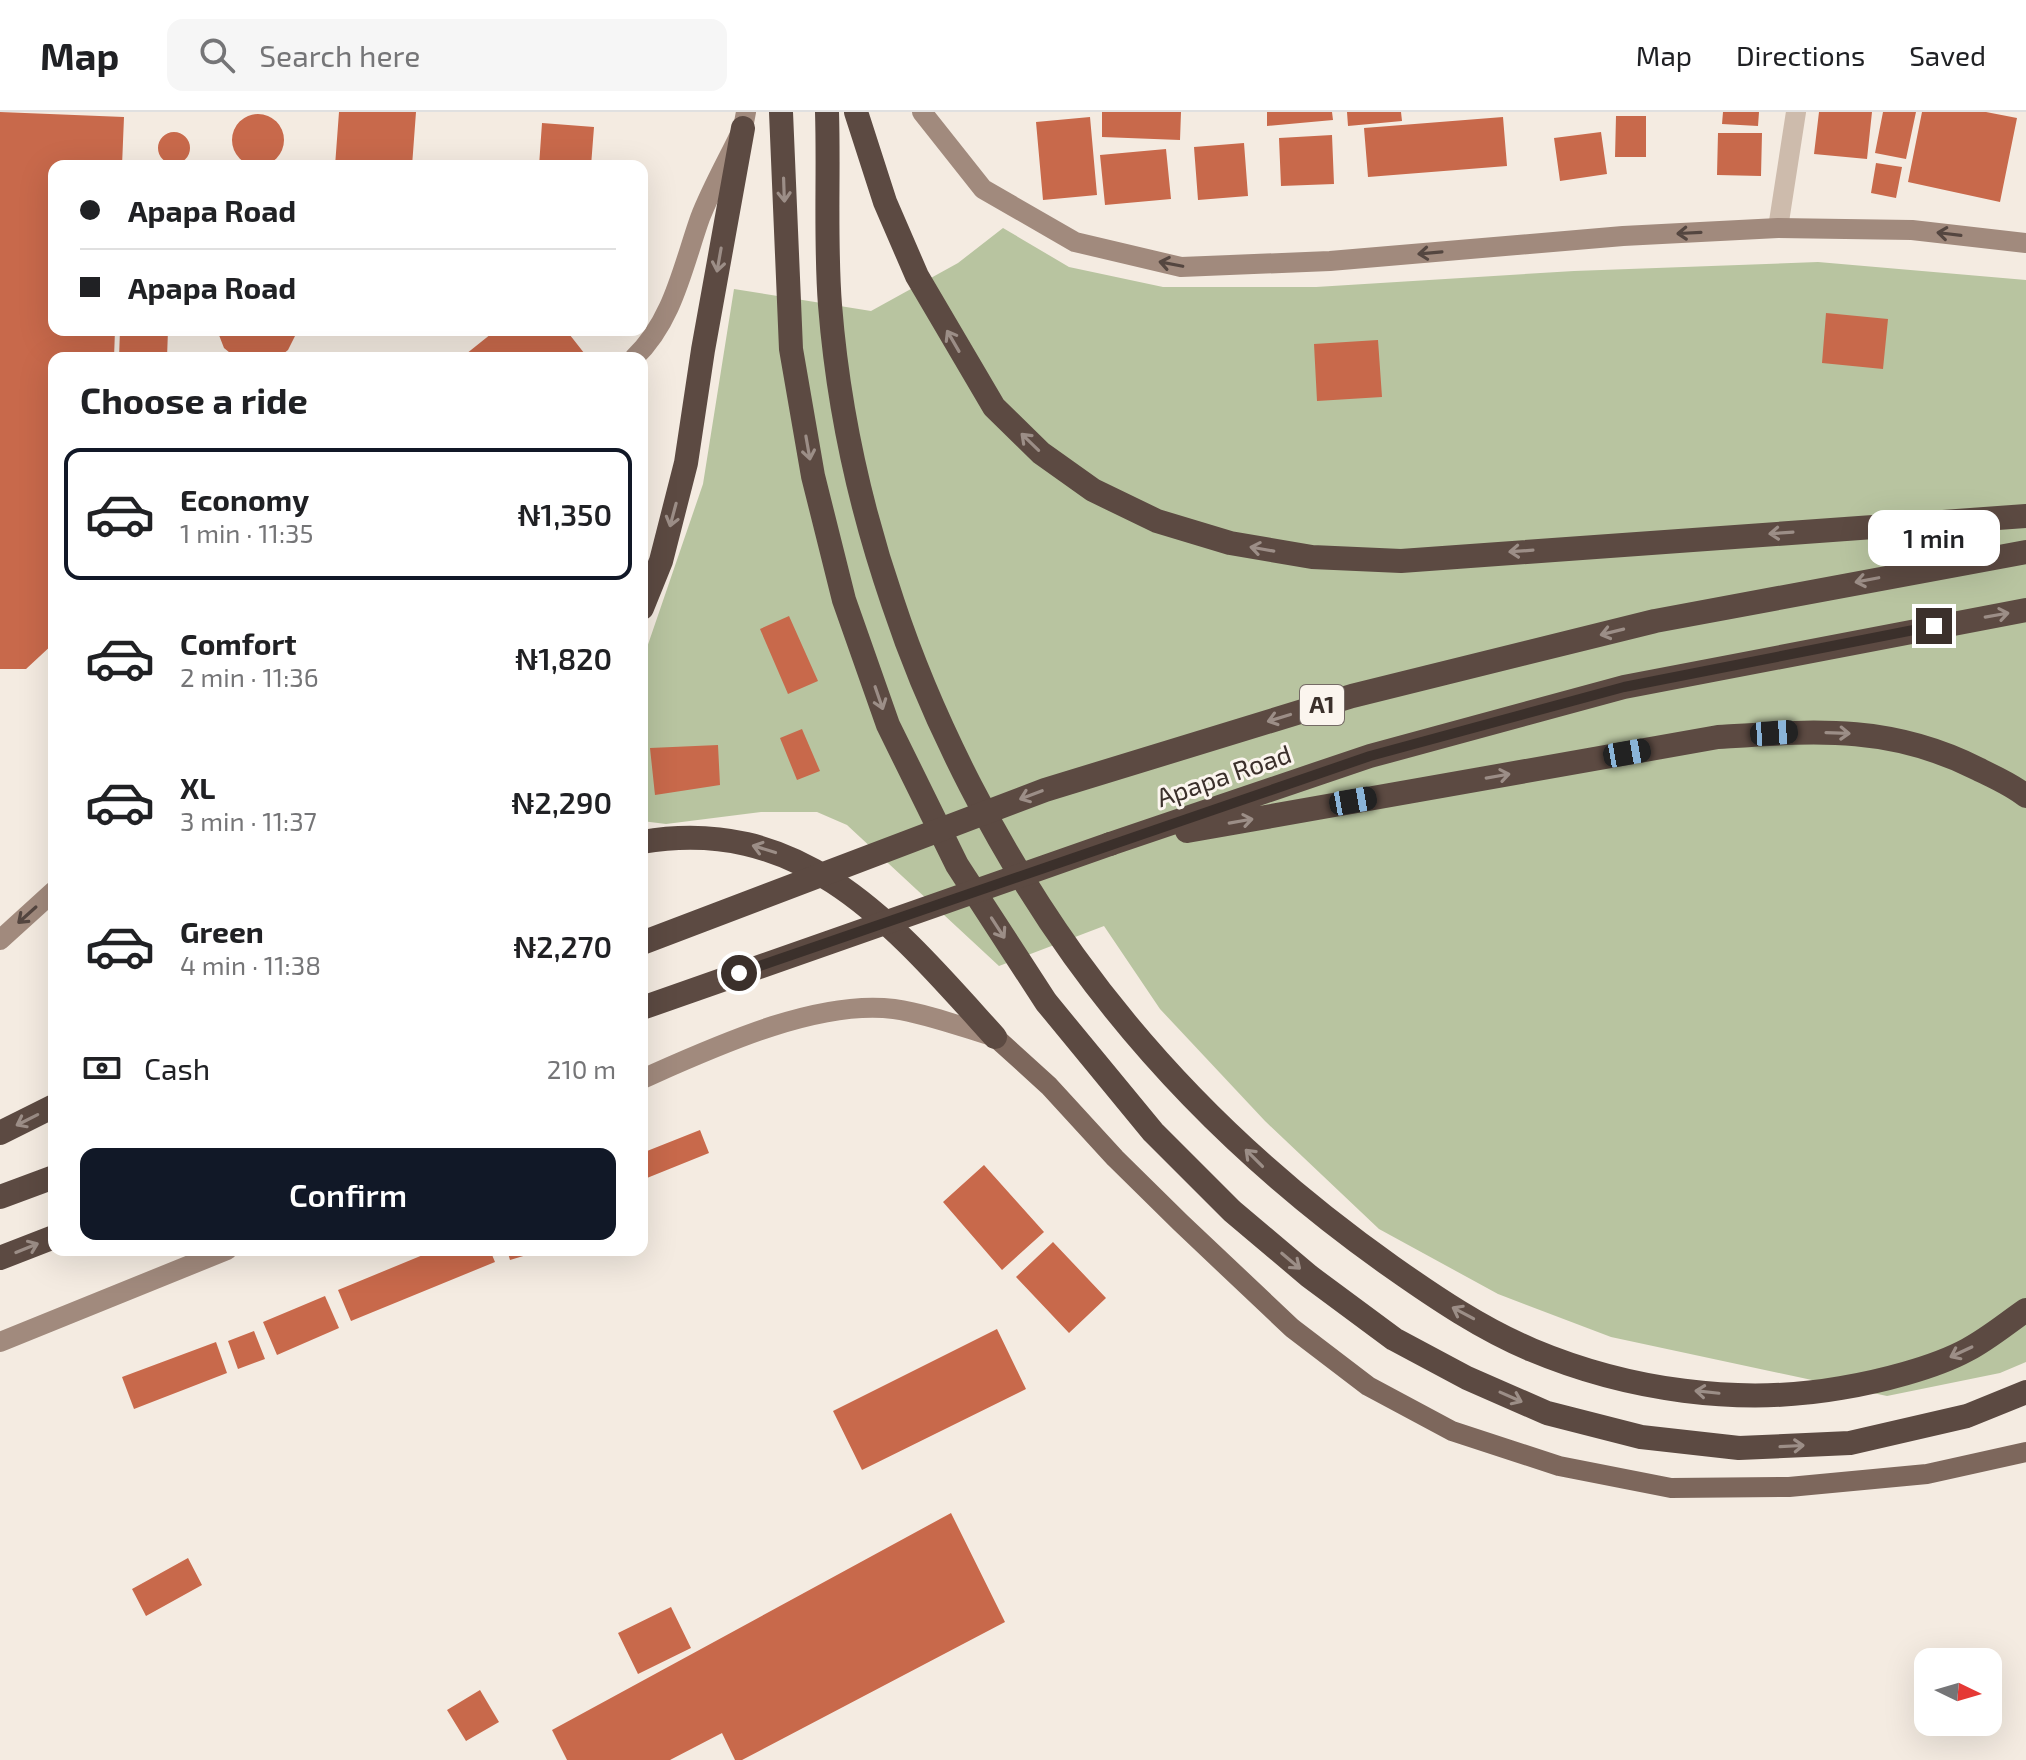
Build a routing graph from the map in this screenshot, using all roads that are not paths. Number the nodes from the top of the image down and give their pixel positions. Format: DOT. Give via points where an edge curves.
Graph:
graph roads {
  1 [pos="781,112"];
  2 [pos="827,112"];
  3 [pos="856,112"];
  4 [pos="922,112"];
  5 [pos="1796,112"];
  6 [pos="744,120"];
  7 [pos="1778,228"];
  8 [pos="2026,243"];
  9 [pos="638,352"];
  10 [pos="2026,516"];
  11 [pos="2026,552"];
  12 [pos="648,593"];
  13 [pos="2026,610"];
  14 [pos="2026,796"];
  15 [pos="648,841"];
  16 [pos="1110,844"];
  17 [pos="48,896"];
  18 [pos="0,940"];
  19 [pos="648,941"];
  20 [pos="648,1006"];
  21 [pos="995,1037"];
  22 [pos="648,1076"];
  23 [pos="48,1109"];
  24 [pos="0,1133"];
  25 [pos="48,1179"];
  26 [pos="0,1197"];
  27 [pos="48,1239"];
  28 [pos="212,1256"];
  29 [pos="0,1258"];
  30 [pos="2026,1310"];
  31 [pos="0,1342"];
  32 [pos="2026,1392"];
  33 [pos="2026,1452"];
  1 -- 32 [label="highway, one-way" via="791,349 813,476 844,600 888,725 957,865 1046,1002 1153,1132 1232,1211 1394,1339 1547,1413 1641,1437 1739,1448 1850,1443 1967,1416"];
  30 -- 2 [label="highway, one-way" via="1965,1352 1881,1382 1797,1396 1712,1394 1620,1380 1531,1350 1445,1304 1265,1169 1202,1107 1074,957 1006,852 939,719 893,605 840,397 829,301"];
  10 -- 3 [label="highway, one-way" via="1401,561 1312,557 1230,543 1157,521 1093,490 1041,453 994,407 917,276 885,202"];
  7 -- 4 [label="street, one-way" via="1181,267 1075,242 983,189"];
  5 -- 7 [label="street"];
  6 -- 9 [label="street" via="664,317"];
  6 -- 12 [label="highway, one-way" via="686,463"];
  8 -- 7 [label="street, one-way" via="1912,230"];
  11 -- 19 [label="highway, Apapa Road / A1, one-way, bridge" via="1655,621 1352,696 1045,790"];
  16 -- 13 [label="highway, Apapa Road / A1, one-way" via="1370,756 1624,687"];
  16 -- 14 [label="highway, one-way" via="1718,737 1802,732 1870,734 1944,752"];
  21 -- 15 [label="highway, one-way" via="909,942 845,888 787,857 730,839 674,836"];
  16 -- 20 [label="highway, Apapa Road / A1, bridge"];
  17 -- 18 [label="street, one-way"];
  21 -- 22 [label="street" via="892,1009 841,1010 786,1023"];
  21 -- 33 [label="main road" via="1292,1328 1368,1386 1452,1431 1559,1466 1671,1488 1789,1487 1927,1474"];
  23 -- 24 [label="highway, one-way"];
  25 -- 26 [label="highway"];
  29 -- 27 [label="highway, one-way"];
  28 -- 31 [label="street"];
}
